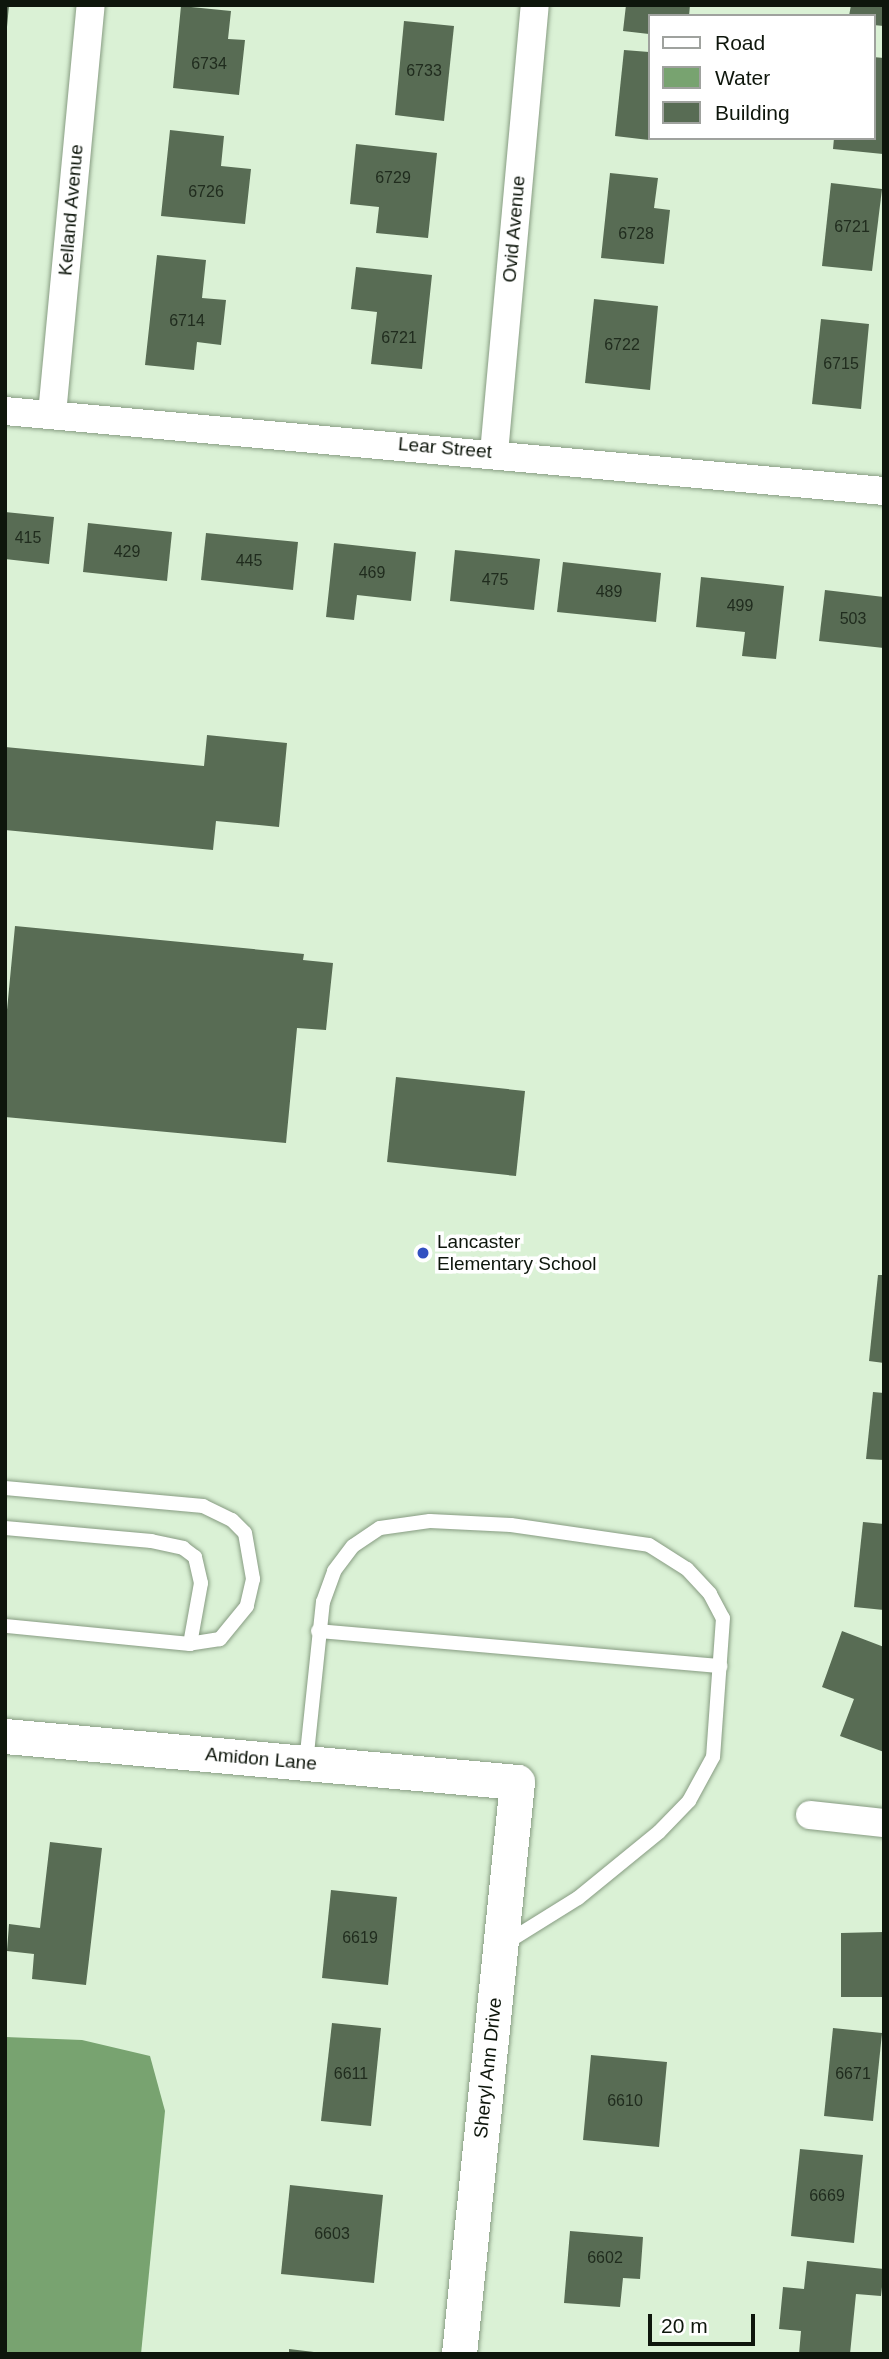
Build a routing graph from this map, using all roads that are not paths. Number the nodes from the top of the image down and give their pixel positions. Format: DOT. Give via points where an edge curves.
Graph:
graph roads {
  1 [pos="91,5"];
  2 [pos="535,5"];
  3 [pos="5,411"];
  4 [pos="52,415"];
  5 [pos="494,453"];
  6 [pos="884,491"];
  7 [pos="5,1488"];
  8 [pos="5,1528"];
  9 [pos="5,1626"];
  10 [pos="318,1631"];
  11 [pos="190,1644"];
  12 [pos="720,1666"];
  13 [pos="5,1736"];
  14 [pos="306,1763"];
  15 [pos="517,1782"];
  16 [pos="810,1815"];
  17 [pos="884,1823"];
  18 [pos="500,1947"];
  19 [pos="459,2354"];
  1 -- 4 [label="street, Kelland Avenue"];
  2 -- 5 [label="street, Ovid Avenue"];
  3 -- 4 [label="street, Lear Street"];
  4 -- 5 [label="street, Lear Street"];
  5 -- 6 [label="street, Lear Street"];
  7 -- 11 [label="lane" via="203,1506 232,1520 245,1533 252,1556 247,1606 220,1639"];
  8 -- 11 [label="lane" via="183,1548 195,1556 201,1583"];
  9 -- 11 [label="lane"];
  10 -- 12 [label="lane"];
  10 -- 12 [label="lane" via="334,1571 353,1546 380,1528 430,1521 511,1525 649,1545 687,1569 710,1594 723,1618"];
  10 -- 14 [label="lane"];
  12 -- 18 [label="lane" via="712,1757 689,1801 659,1832 578,1898"];
  13 -- 14 [label="street, Amidon Lane"];
  14 -- 15 [label="street, Amidon Lane"];
  15 -- 18 [label="street, Sheryl Ann Drive"];
  16 -- 17 [label="street"];
  18 -- 19 [label="street, Sheryl Ann Drive"];
}
